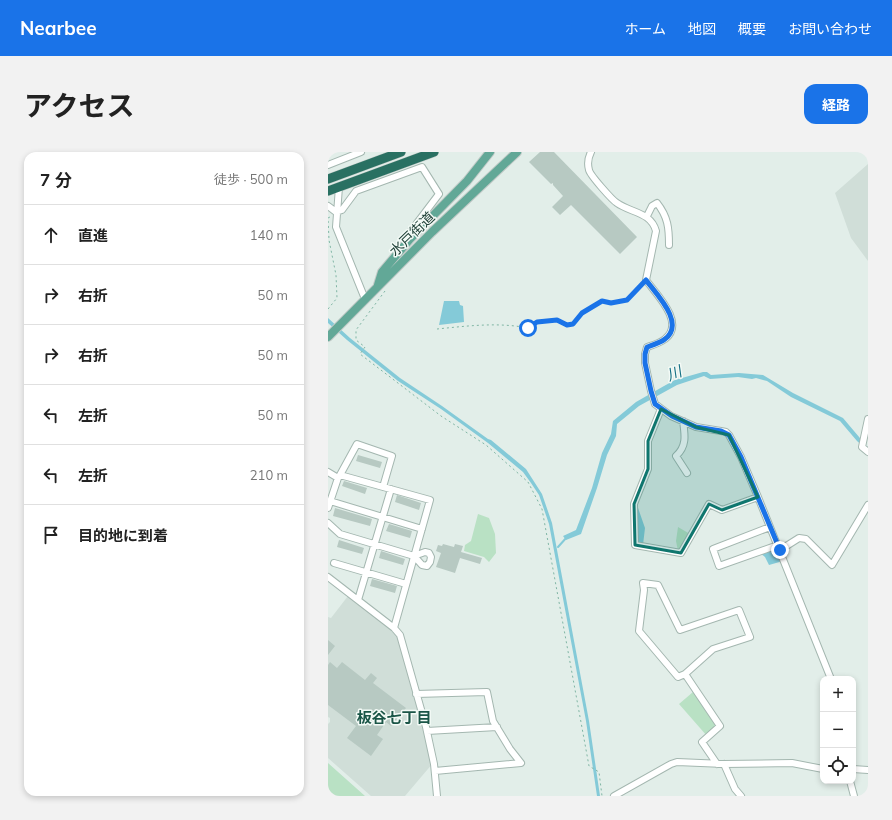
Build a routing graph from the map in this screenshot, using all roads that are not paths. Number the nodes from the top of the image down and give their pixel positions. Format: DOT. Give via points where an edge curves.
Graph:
graph roads {
  1 [pos="361,152"];
  2 [pos="401,152"];
  3 [pos="434,152"];
  4 [pos="490,152"];
  5 [pos="591,152"];
  6 [pos="517,153"];
  7 [pos="328,165"];
  8 [pos="328,179"];
  9 [pos="339,187"];
  10 [pos="328,191"];
  11 [pos="328,206"];
  12 [pos="336,212"];
  13 [pos="647,216"];
  14 [pos="410,239"];
  15 [pos="669,245"];
  16 [pos="382,288"];
  17 [pos="364,299"];
  18 [pos="328,337"];
  19 [pos="661,409"];
  20 [pos="868,418"];
  21 [pos="683,421"];
  22 [pos="868,452"];
  23 [pos="328,472"];
  24 [pos="687,473"];
  25 [pos="339,477"];
  26 [pos="383,487"];
  27 [pos="391,489"];
  28 [pos="758,498"];
  29 [pos="330,501"];
  30 [pos="868,505"];
  31 [pos="328,508"];
  32 [pos="383,517"];
  33 [pos="328,523"];
  34 [pos="770,527"];
  35 [pos="422,529"];
  36 [pos="375,544"];
  37 [pos="778,547"];
  38 [pos="414,556"];
  39 [pos="334,563"];
  40 [pos="366,572"];
  41 [pos="328,577"];
  42 [pos="406,584"];
  43 [pos="358,600"];
  44 [pos="394,628"];
  45 [pos="685,674"];
  46 [pos="830,676"];
  47 [pos="416,694"];
  48 [pos="497,727"];
  49 [pos="427,732"];
  50 [pos="720,764"];
  51 [pos="820,768"];
  52 [pos="856,769"];
  53 [pos="868,770"];
  54 [pos="435,771"];
  55 [pos="851,784"];
  56 [pos="437,796"];
  57 [pos="614,796"];
  58 [pos="741,796"];
  59 [pos="854,796"];
  1 -- 7 [label="street"];
  2 -- 8 [label="highway"];
  3 -- 9 [label="highway"];
  4 -- 14 [label="main road" via="467,181"];
  5 -- 13 [label="street" via="588,159 589,172 608,195 617,203"];
  6 -- 16 [label="main road, 水戸街道" via="432,232"];
  9 -- 10 [label="highway"];
  9 -- 12 [label="street"];
  11 -- 12 [label="street"];
  12 -- 14 [label="street" via="342,210 356,191 422,167 439,194 411,231"];
  12 -- 17 [label="street" via="336,227"];
  13 -- 15 [label="street" via="652,206 657,203 669,228"];
  13 -- 19 [label="street" via="656,231 646,280 666,305 672,323 668,336 647,347 645,354 651,391 655,404"];
  14 -- 16 [label="main road" via="382,272"];
  16 -- 17 [label="main road, 水戸街道"];
  17 -- 18 [label="main road, 水戸街道"];
  19 -- 21 [label="street"];
  19 -- 28 [label="street" via="648,441 648,469 634,504 635,545 681,553 709,504 722,510"];
  20 -- 22 [label="street" via="862,447"];
  21 -- 24 [label="street" via="685,438 682,450 676,456"];
  21 -- 28 [label="street" via="729,435"];
  23 -- 25 [label="street"];
  25 -- 26 [label="street"];
  25 -- 26 [label="street" via="357,444 392,456"];
  25 -- 29 [label="street"];
  26 -- 27 [label="street"];
  27 -- 32 [label="street"];
  27 -- 35 [label="street" via="430,500"];
  28 -- 34 [label="street"];
  29 -- 31 [label="street"];
  29 -- 32 [label="street"];
  30 -- 37 [label="street" via="832,565 806,539 799,538"];
  32 -- 35 [label="street"];
  32 -- 36 [label="street"];
  33 -- 36 [label="street" via="340,534"];
  34 -- 37 [label="street"];
  34 -- 37 [label="street" via="712,549 720,566"];
  35 -- 38 [label="street"];
  36 -- 38 [label="street"];
  36 -- 40 [label="street"];
  37 -- 46 [label="street"];
  38 -- 42 [label="street"];
  39 -- 40 [label="street"];
  40 -- 42 [label="street"];
  40 -- 43 [label="street"];
  41 -- 43 [label="street"];
  42 -- 44 [label="street"];
  43 -- 44 [label="street"];
  44 -- 47 [label="street" via="400,634"];
  45 -- 45 [label="street" via="678,677 639,631 643,583 658,586 680,630 740,610 750,637 713,649"];
  45 -- 50 [label="street" via="720,726 702,742"];
  47 -- 48 [label="street" via="487,692 493,721"];
  47 -- 49 [label="street"];
  48 -- 49 [label="street"];
  48 -- 54 [label="street" via="521,763"];
  49 -- 54 [label="street"];
  50 -- 51 [label="street" via="792,763"];
  50 -- 57 [label="street" via="677,762"];
  50 -- 58 [label="street"];
  52 -- 53 [label="street"];
  54 -- 56 [label="street"];
  55 -- 59 [label="street"];
}
